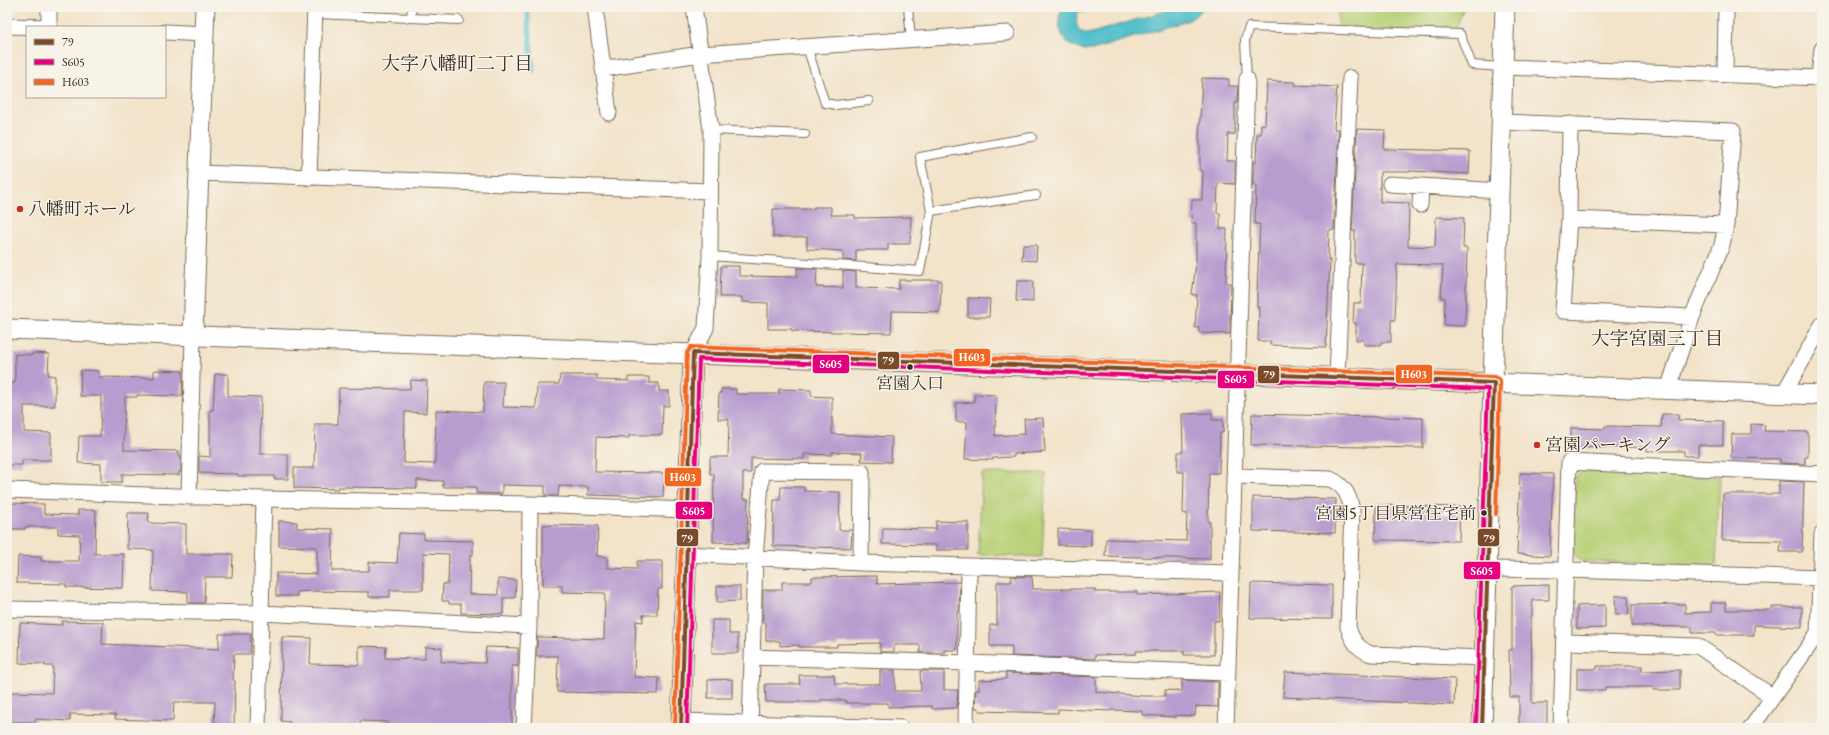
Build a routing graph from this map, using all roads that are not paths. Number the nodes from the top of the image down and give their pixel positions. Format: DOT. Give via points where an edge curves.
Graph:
graph roads {
  1 [pos="49,7"];
  2 [pos="205,7"];
  3 [pos="412,7"];
  4 [pos="595,7"];
  5 [pos="694,7"];
  6 [pos="908,7"];
  7 [pos="1505,7"];
  8 [pos="1726,7"];
  9 [pos="315,10"];
  10 [pos="411,18"];
  11 [pos="459,20"];
  12 [pos="7,26"];
  13 [pos="26,26"];
  14 [pos="49,26"];
  15 [pos="166,32"];
  16 [pos="1007,33"];
  17 [pos="204,34"];
  18 [pos="911,39"];
  19 [pos="808,47"];
  20 [pos="1822,49"];
  21 [pos="700,54"];
  22 [pos="1504,67"];
  23 [pos="603,69"];
  24 [pos="1725,74"];
  25 [pos="1350,78"];
  26 [pos="1820,78"];
  27 [pos="1247,79"];
  28 [pos="869,101"];
  29 [pos="609,113"];
  30 [pos="1502,122"];
  31 [pos="1570,124"];
  32 [pos="711,130"];
  33 [pos="805,134"];
  34 [pos="1032,137"];
  35 [pos="199,173"];
  36 [pos="309,178"];
  37 [pos="1390,184"];
  38 [pos="1421,186"];
  39 [pos="710,191"];
  40 [pos="1500,191"];
  41 [pos="1036,195"];
  42 [pos="1420,205"];
  43 [pos="931,211"];
  44 [pos="1569,219"];
  45 [pos="1726,225"];
  46 [pos="710,256"];
  47 [pos="1692,317"];
  48 [pos="1822,326"];
  49 [pos="7,329"];
  50 [pos="193,335"];
  51 [pos="693,353"];
  52 [pos="1237,374"];
  53 [pos="1338,377"];
  54 [pos="1494,383"];
  55 [pos="1668,389"];
  56 [pos="1784,393"];
  57 [pos="1822,395"];
  58 [pos="1822,474"];
  59 [pos="1234,476"];
  60 [pos="7,490"];
  61 [pos="189,497"];
  62 [pos="264,499"];
  63 [pos="530,504"];
  64 [pos="688,510"];
  65 [pos="1822,534"];
  66 [pos="686,554"];
  67 [pos="755,558"];
  68 [pos="861,563"];
  69 [pos="970,566"];
  70 [pos="1488,569"];
  71 [pos="1566,570"];
  72 [pos="1231,573"];
  73 [pos="1821,578"];
  74 [pos="7,609"];
  75 [pos="260,613"];
  76 [pos="529,626"];
  77 [pos="1564,642"];
  78 [pos="752,657"];
  79 [pos="1485,658"];
  80 [pos="968,663"];
  81 [pos="1228,674"];
  82 [pos="1773,697"];
  83 [pos="681,725"];
  84 [pos="750,726"];
  85 [pos="258,728"];
  86 [pos="524,728"];
  87 [pos="901,728"];
  88 [pos="966,728"];
  89 [pos="1226,728"];
  90 [pos="1482,728"];
  91 [pos="1561,728"];
  92 [pos="1751,728"];
  1 -- 14 [label="street"];
  2 -- 17 [label="street"];
  3 -- 10 [label="lane"];
  4 -- 23 [label="street"];
  5 -- 21 [label="street"];
  6 -- 18 [label="lane"];
  7 -- 22 [label="street"];
  8 -- 24 [label="street"];
  9 -- 10 [label="lane"];
  9 -- 36 [label="street"];
  10 -- 11 [label="lane"];
  12 -- 13 [label="street"];
  15 -- 17 [label="street"];
  16 -- 18 [label="street"];
  17 -- 35 [label="street"];
  18 -- 19 [label="street"];
  19 -- 21 [label="street"];
  19 -- 28 [label="lane" via="825,103 836,105"];
  20 -- 26 [label="street"];
  21 -- 23 [label="street"];
  21 -- 32 [label="street"];
  22 -- 24 [label="street"];
  22 -- 27 [label="lane" via="1472,65 1460,34 1249,27 1245,40"];
  22 -- 30 [label="street"];
  23 -- 29 [label="street"];
  24 -- 26 [label="street"];
  25 -- 53 [label="street"];
  27 -- 52 [label="street"];
  30 -- 31 [label="street"];
  30 -- 40 [label="street"];
  31 -- 44 [label="street"];
  31 -- 45 [label="street" via="1733,131"];
  32 -- 33 [label="lane"];
  32 -- 39 [label="street"];
  34 -- 43 [label="lane" via="920,157"];
  35 -- 36 [label="street"];
  35 -- 50 [label="street"];
  36 -- 39 [label="street"];
  37 -- 38 [label="street"];
  38 -- 40 [label="street"];
  38 -- 42 [label="street"];
  39 -- 46 [label="street"];
  40 -- 54 [label="street"];
  41 -- 43 [label="lane"];
  43 -- 46 [label="lane" via="920,271"];
  44 -- 45 [label="street"];
  44 -- 47 [label="street" via="1563,312"];
  45 -- 47 [label="street" via="1722,245"];
  46 -- 51 [label="street" via="706,328"];
  47 -- 55 [label="street"];
  48 -- 56 [label="street"];
  49 -- 50 [label="street"];
  50 -- 51 [label="street"];
  50 -- 61 [label="street"];
  51 -- 52 [label="street"];
  51 -- 64 [label="street"];
  52 -- 53 [label="street"];
  52 -- 59 [label="street"];
  53 -- 54 [label="street"];
  54 -- 55 [label="street"];
  54 -- 70 [label="street"];
  55 -- 56 [label="street"];
  56 -- 57 [label="street"];
  58 -- 71 [label="street" via="1569,462"];
  59 -- 72 [label="street"];
  59 -- 79 [label="street" via="1330,479 1346,491 1352,510 1348,627 1355,643 1362,650 1371,654"];
  60 -- 61 [label="street"];
  61 -- 62 [label="street"];
  62 -- 63 [label="street"];
  62 -- 75 [label="street"];
  63 -- 64 [label="street"];
  63 -- 76 [label="street"];
  64 -- 66 [label="street"];
  65 -- 73 [label="street"];
  66 -- 67 [label="street"];
  66 -- 83 [label="street"];
  67 -- 68 [label="street"];
  67 -- 68 [label="street" via="762,471 862,472"];
  67 -- 78 [label="street"];
  68 -- 69 [label="street"];
  69 -- 72 [label="street"];
  69 -- 80 [label="street"];
  70 -- 71 [label="street"];
  70 -- 79 [label="street"];
  71 -- 73 [label="street"];
  71 -- 77 [label="street"];
  72 -- 81 [label="street"];
  73 -- 82 [label="street" via="1818,633"];
  74 -- 75 [label="street"];
  75 -- 76 [label="street"];
  75 -- 85 [label="street"];
  76 -- 86 [label="street"];
  77 -- 82 [label="street" via="1698,646"];
  77 -- 91 [label="street"];
  78 -- 80 [label="street"];
  78 -- 84 [label="street"];
  79 -- 90 [label="street"];
  80 -- 81 [label="street"];
  80 -- 88 [label="street"];
  81 -- 89 [label="street"];
  82 -- 92 [label="street"];
  83 -- 84 [label="street"];
  84 -- 87 [label="street"];
}
